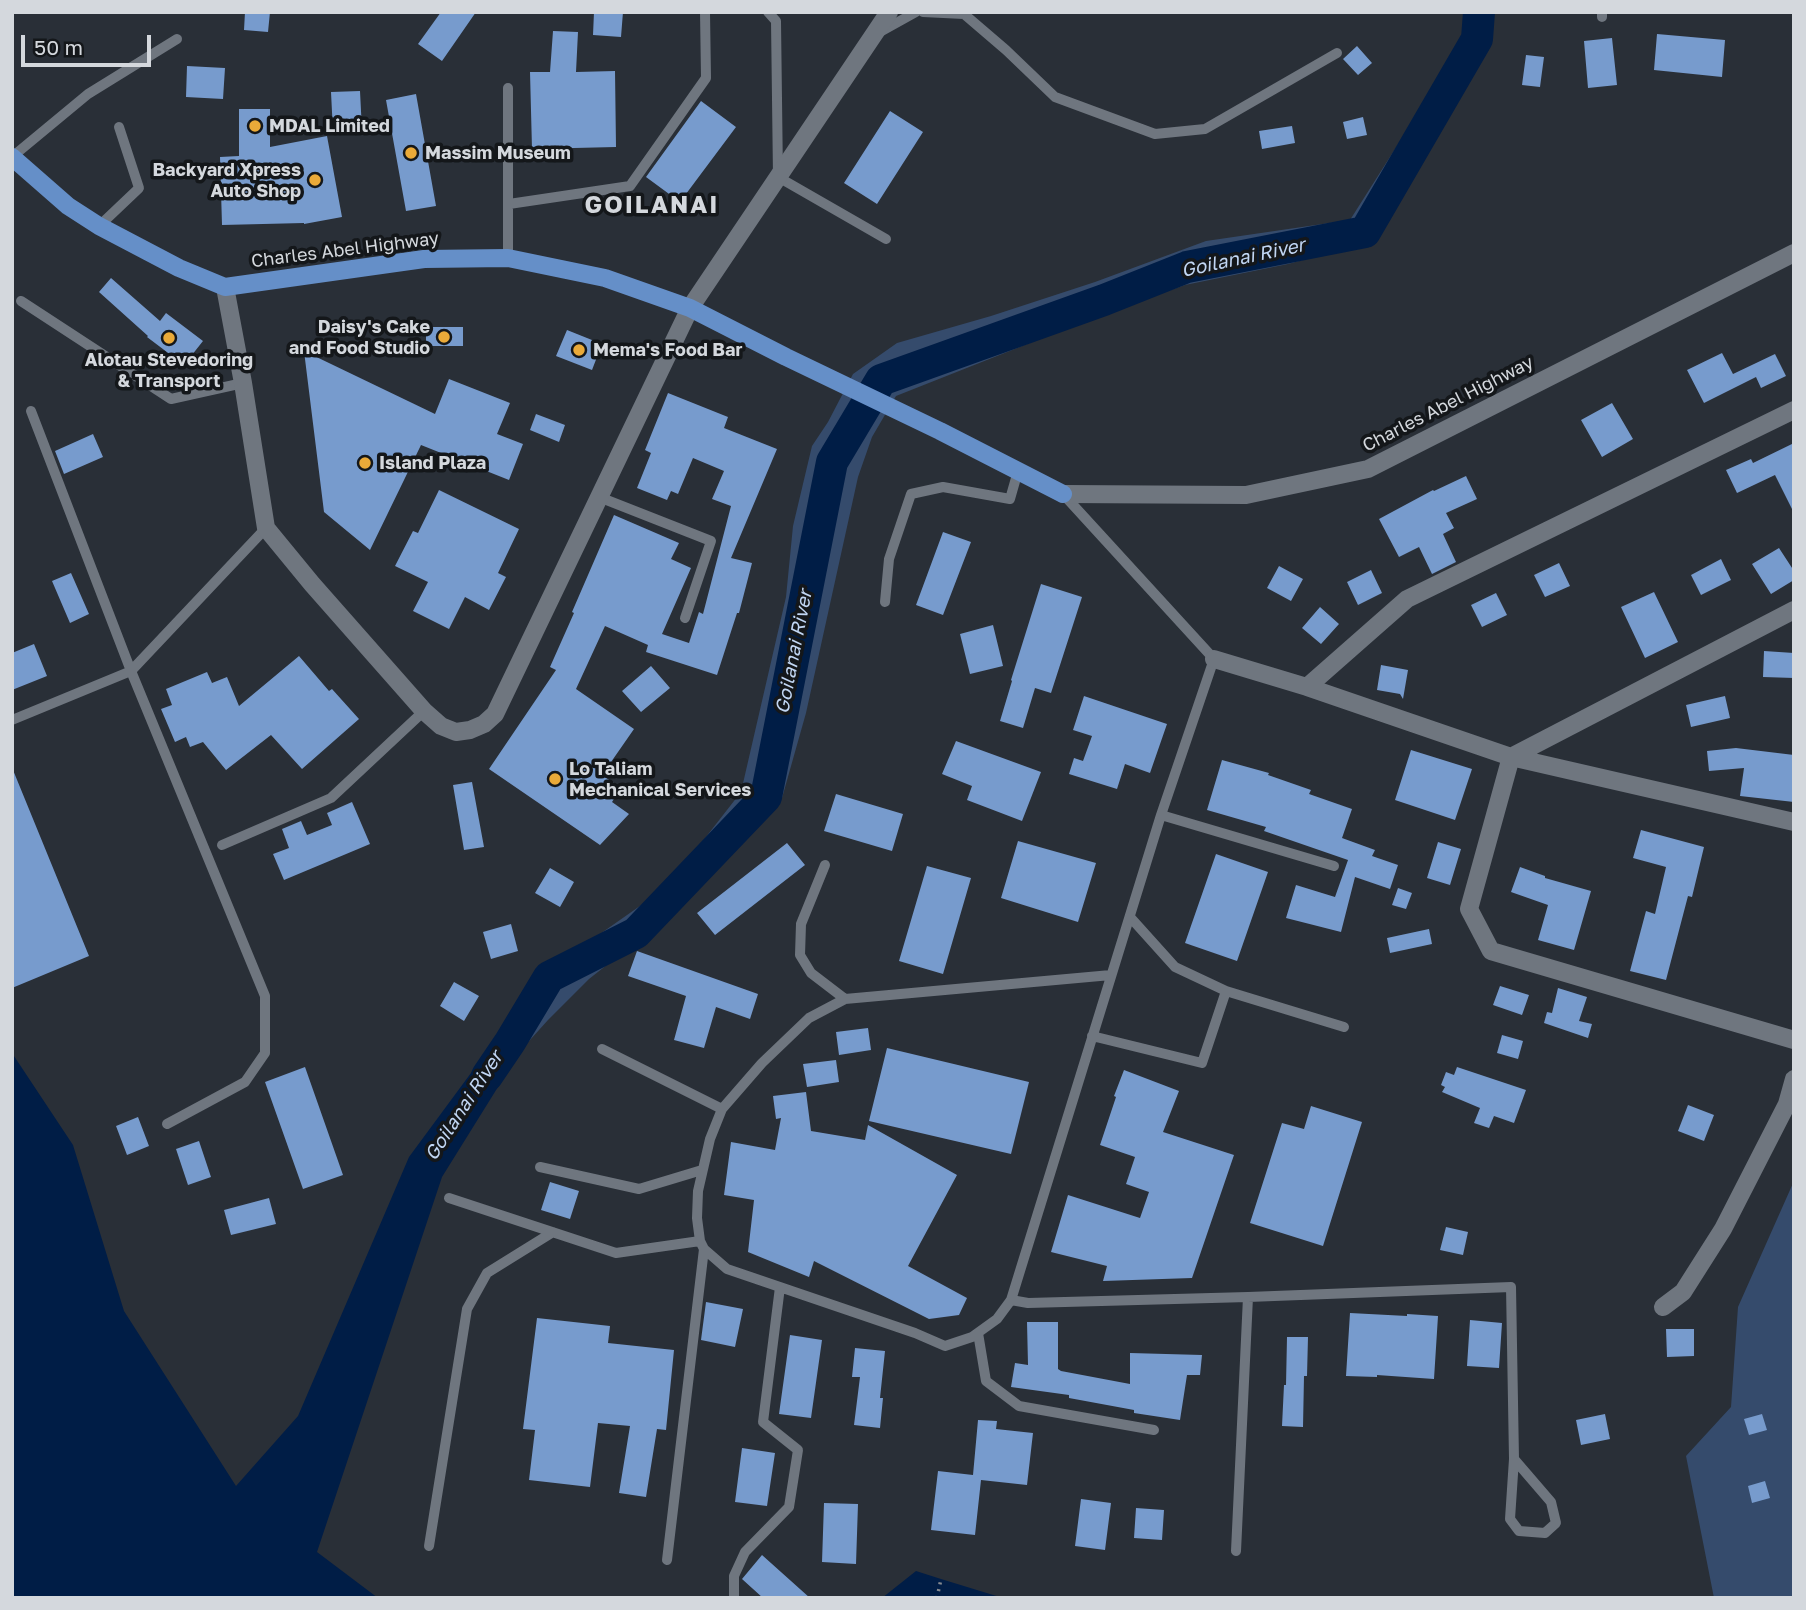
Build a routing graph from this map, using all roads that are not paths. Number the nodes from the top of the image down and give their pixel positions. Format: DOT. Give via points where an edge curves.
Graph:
graph roads {
  1 [pos="705,12"];
  2 [pos="768,12"];
  3 [pos="889,12"];
  4 [pos="916,12"];
  5 [pos="923,12"];
  6 [pos="874,34"];
  7 [pos="177,39"];
  8 [pos="1338,52"];
  9 [pos="508,88"];
  10 [pos="119,127"];
  11 [pos="12,157"];
  12 [pos="778,177"];
  13 [pos="509,204"];
  14 [pos="99,226"];
  15 [pos="886,239"];
  16 [pos="1794,253"];
  17 [pos="508,258"];
  18 [pos="225,287"];
  19 [pos="21,300"];
  20 [pos="690,308"];
  21 [pos="243,383"];
  22 [pos="1794,410"];
  23 [pos="31,411"];
  24 [pos="1018,471"];
  25 [pos="1063,494"];
  26 [pos="599,497"];
  27 [pos="266,528"];
  28 [pos="885,602"];
  29 [pos="1794,610"];
  30 [pos="685,618"];
  31 [pos="1214,659"];
  32 [pos="131,671"];
  33 [pos="1307,687"];
  34 [pos="424,711"];
  35 [pos="12,720"];
  36 [pos="1511,757"];
  37 [pos="1161,815"];
  38 [pos="1794,822"];
  39 [pos="222,845"];
  40 [pos="825,865"];
  41 [pos="1334,866"];
  42 [pos="1130,917"];
  43 [pos="1111,975"];
  44 [pos="1226,991"];
  45 [pos="845,999"];
  46 [pos="1344,1027"];
  47 [pos="1092,1036"];
  48 [pos="1794,1040"];
  49 [pos="602,1049"];
  50 [pos="1794,1079"];
  51 [pos="722,1109"];
  52 [pos="167,1124"];
  53 [pos="540,1167"];
  54 [pos="702,1170"];
  55 [pos="449,1198"];
  56 [pos="553,1232"];
  57 [pos="702,1245"];
  58 [pos="780,1287"];
  59 [pos="1248,1297"];
  60 [pos="1011,1300"];
  61 [pos="1663,1307"];
  62 [pos="978,1334"];
  63 [pos="1154,1430"];
  64 [pos="1514,1459"];
  65 [pos="429,1546"];
  66 [pos="1237,1551"];
  67 [pos="667,1560"];
  68 [pos="734,1598"];
  1 -- 13 [label="lane" via="706,78 630,186"];
  2 -- 12 [label="lane" via="776,21"];
  3 -- 6 [label="street"];
  4 -- 6 [label="lane"];
  5 -- 8 [label="lane" via="964,14 1055,97 1155,134 1205,129"];
  6 -- 12 [label="street"];
  7 -- 11 [label="lane" via="88,94"];
  9 -- 13 [label="lane"];
  10 -- 14 [label="lane" via="139,188"];
  11 -- 14 [label="main road" via="68,206"];
  12 -- 15 [label="lane"];
  12 -- 20 [label="street"];
  13 -- 17 [label="lane"];
  14 -- 18 [label="main road"];
  16 -- 25 [label="street, Charles Abel Highway" via="1368,469 1245,495"];
  17 -- 18 [label="main road, Charles Abel Highway" via="424,259"];
  17 -- 20 [label="main road, Charles Abel Highway" via="605,278"];
  18 -- 21 [label="street"];
  19 -- 21 [label="lane" via="171,399"];
  20 -- 24 [label="main road, Charles Abel Highway"];
  20 -- 26 [label="street"];
  21 -- 27 [label="street"];
  22 -- 33 [label="street" via="1406,599"];
  23 -- 32 [label="lane"];
  24 -- 25 [label="main road, Charles Abel Highway"];
  24 -- 28 [label="lane" via="1010,499 943,487 911,494 890,559"];
  25 -- 31 [label="lane"];
  26 -- 30 [label="lane" via="711,541"];
  26 -- 34 [label="street" via="495,714 484,724 456,732"];
  27 -- 32 [label="lane"];
  27 -- 34 [label="street"];
  29 -- 36 [label="street"];
  31 -- 33 [label="street"];
  31 -- 37 [label="lane"];
  32 -- 35 [label="lane"];
  32 -- 52 [label="lane" via="265,996 265,1053 244,1082"];
  33 -- 36 [label="street"];
  34 -- 39 [label="lane" via="331,798"];
  36 -- 38 [label="street"];
  36 -- 48 [label="street" via="1469,909 1491,951"];
  37 -- 41 [label="lane"];
  37 -- 42 [label="lane"];
  40 -- 45 [label="lane" via="801,924 800,955 811,974"];
  42 -- 43 [label="lane"];
  42 -- 44 [label="lane" via="1175,967"];
  43 -- 45 [label="lane"];
  43 -- 47 [label="lane"];
  44 -- 46 [label="lane"];
  44 -- 47 [label="lane" via="1202,1063"];
  45 -- 51 [label="lane" via="809,1018"];
  47 -- 60 [label="lane"];
  49 -- 51 [label="lane"];
  50 -- 61 [label="street" via="1787,1104 1723,1228 1683,1292"];
  51 -- 54 [label="lane"];
  53 -- 54 [label="lane" via="639,1189"];
  54 -- 57 [label="lane" via="697,1218"];
  55 -- 56 [label="lane"];
  56 -- 57 [label="lane" via="616,1253"];
  56 -- 65 [label="lane" via="487,1273 467,1309"];
  57 -- 58 [label="lane" via="727,1269"];
  57 -- 67 [label="lane"];
  58 -- 62 [label="lane" via="945,1346"];
  58 -- 68 [label="lane" via="763,1422 797,1450 789,1507 745,1552 734,1576"];
  59 -- 60 [label="lane"];
  59 -- 64 [label="lane" via="1511,1287"];
  59 -- 66 [label="lane"];
  60 -- 62 [label="lane"];
  62 -- 63 [label="lane" via="986,1381 1018,1406"];
  64 -- 64 [label="lane" via="1550,1502 1556,1523 1545,1533 1519,1531 1510,1518"];
}
